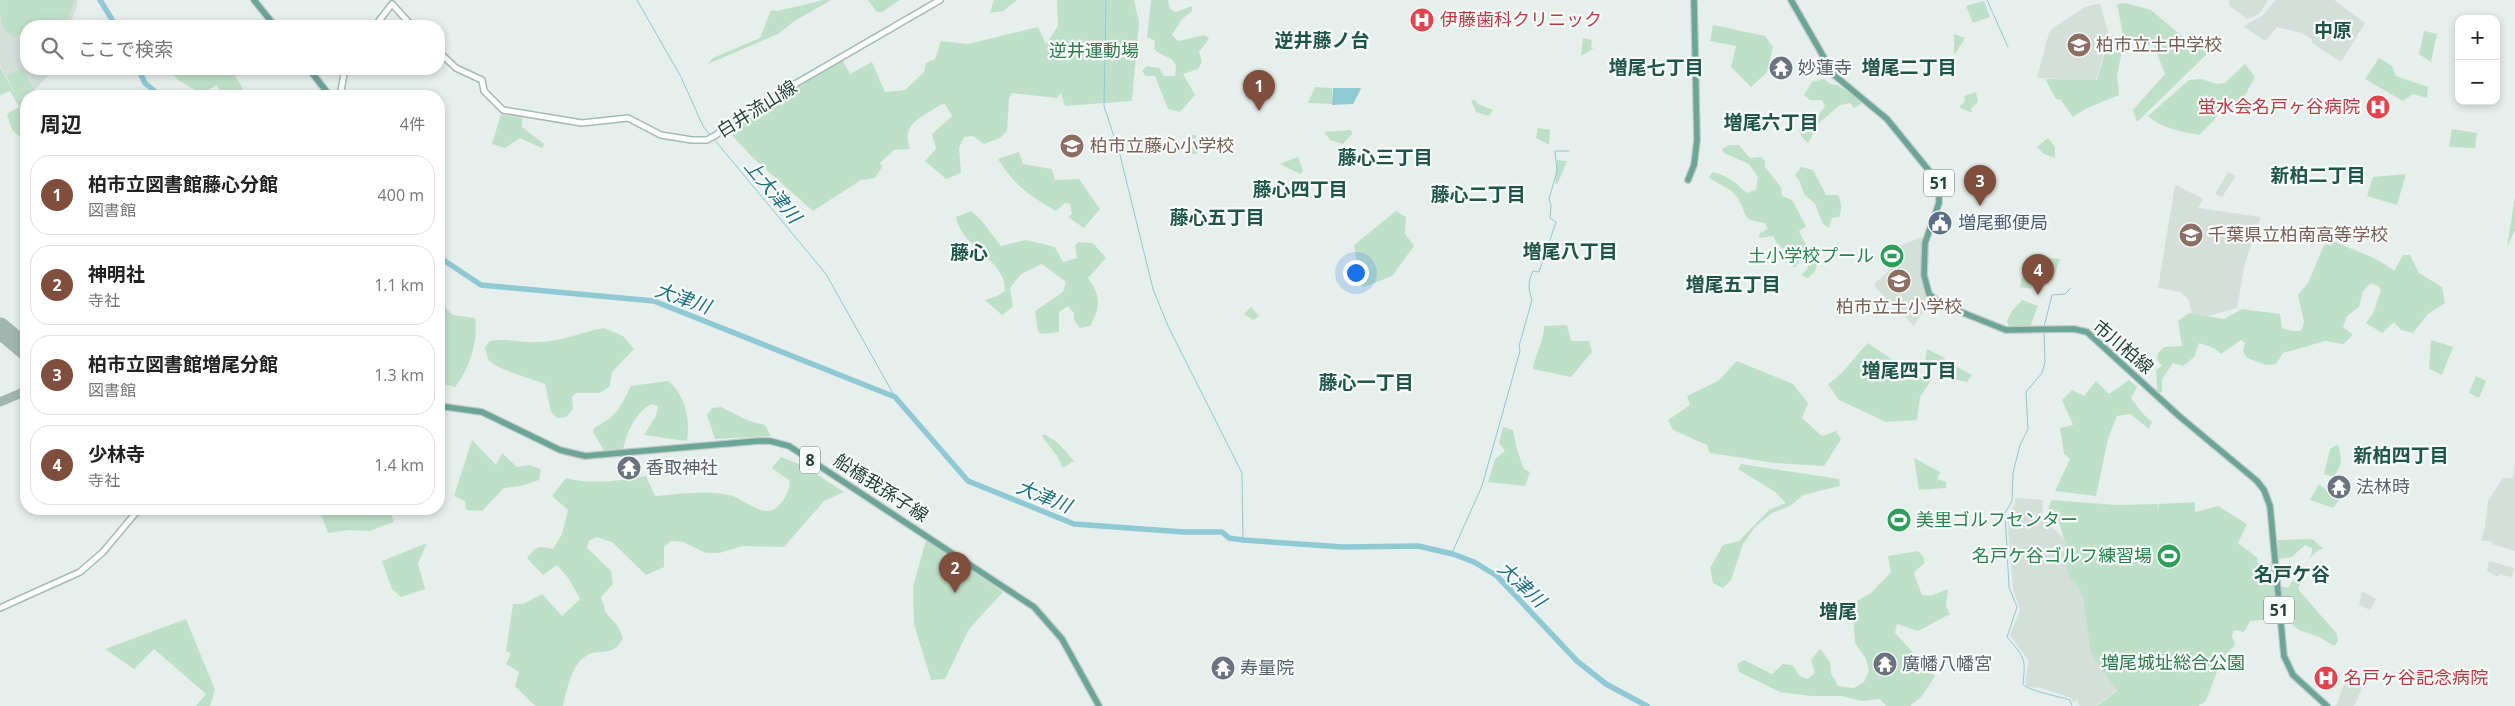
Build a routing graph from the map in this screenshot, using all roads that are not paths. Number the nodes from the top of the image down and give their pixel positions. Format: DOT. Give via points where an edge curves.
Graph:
graph roads {
  1 [pos="254,0"];
  2 [pos="940,0"];
  3 [pos="1694,0"];
  4 [pos="1791,0"];
  5 [pos="270,20"];
  6 [pos="380,20"];
  7 [pos="407,20"];
  8 [pos="445,58"];
  9 [pos="314,75"];
  10 [pos="344,75"];
  11 [pos="325,90"];
  12 [pos="341,90"];
  13 [pos="1688,180"];
  14 [pos="445,407"];
  15 [pos="134,515"];
  16 [pos="0,608"];
  17 [pos="1099,706"];
  18 [pos="2327,706"];
  1 -- 5 [label="main road"];
  2 -- 8 [label="main road, 白井流山線" via="738,117 716,136 700,141 661,135 628,118 582,123 503,110 484,91 482,80 456,68"];
  3 -- 13 [label="main road" via="1696,140 1694,165"];
  4 -- 18 [label="main road, 市川柏線 / 51" via="1832,72 1887,119 1939,183 1941,196 1927,234 1924,254 1924,280 1932,297 2000,328 2074,329 2091,335 2261,486 2270,506 2284,656 2293,675"];
  6 -- 7 [label="main road" via="392,4"];
  9 -- 11 [label="main road"];
  10 -- 12 [label="main road"];
  14 -- 17 [label="main road, 船橋我孫子線 / 8" via="482,412 560,450 585,456 758,441 789,446 1034,607 1062,638"];
  15 -- 16 [label="main road" via="103,552 80,572"];
}
